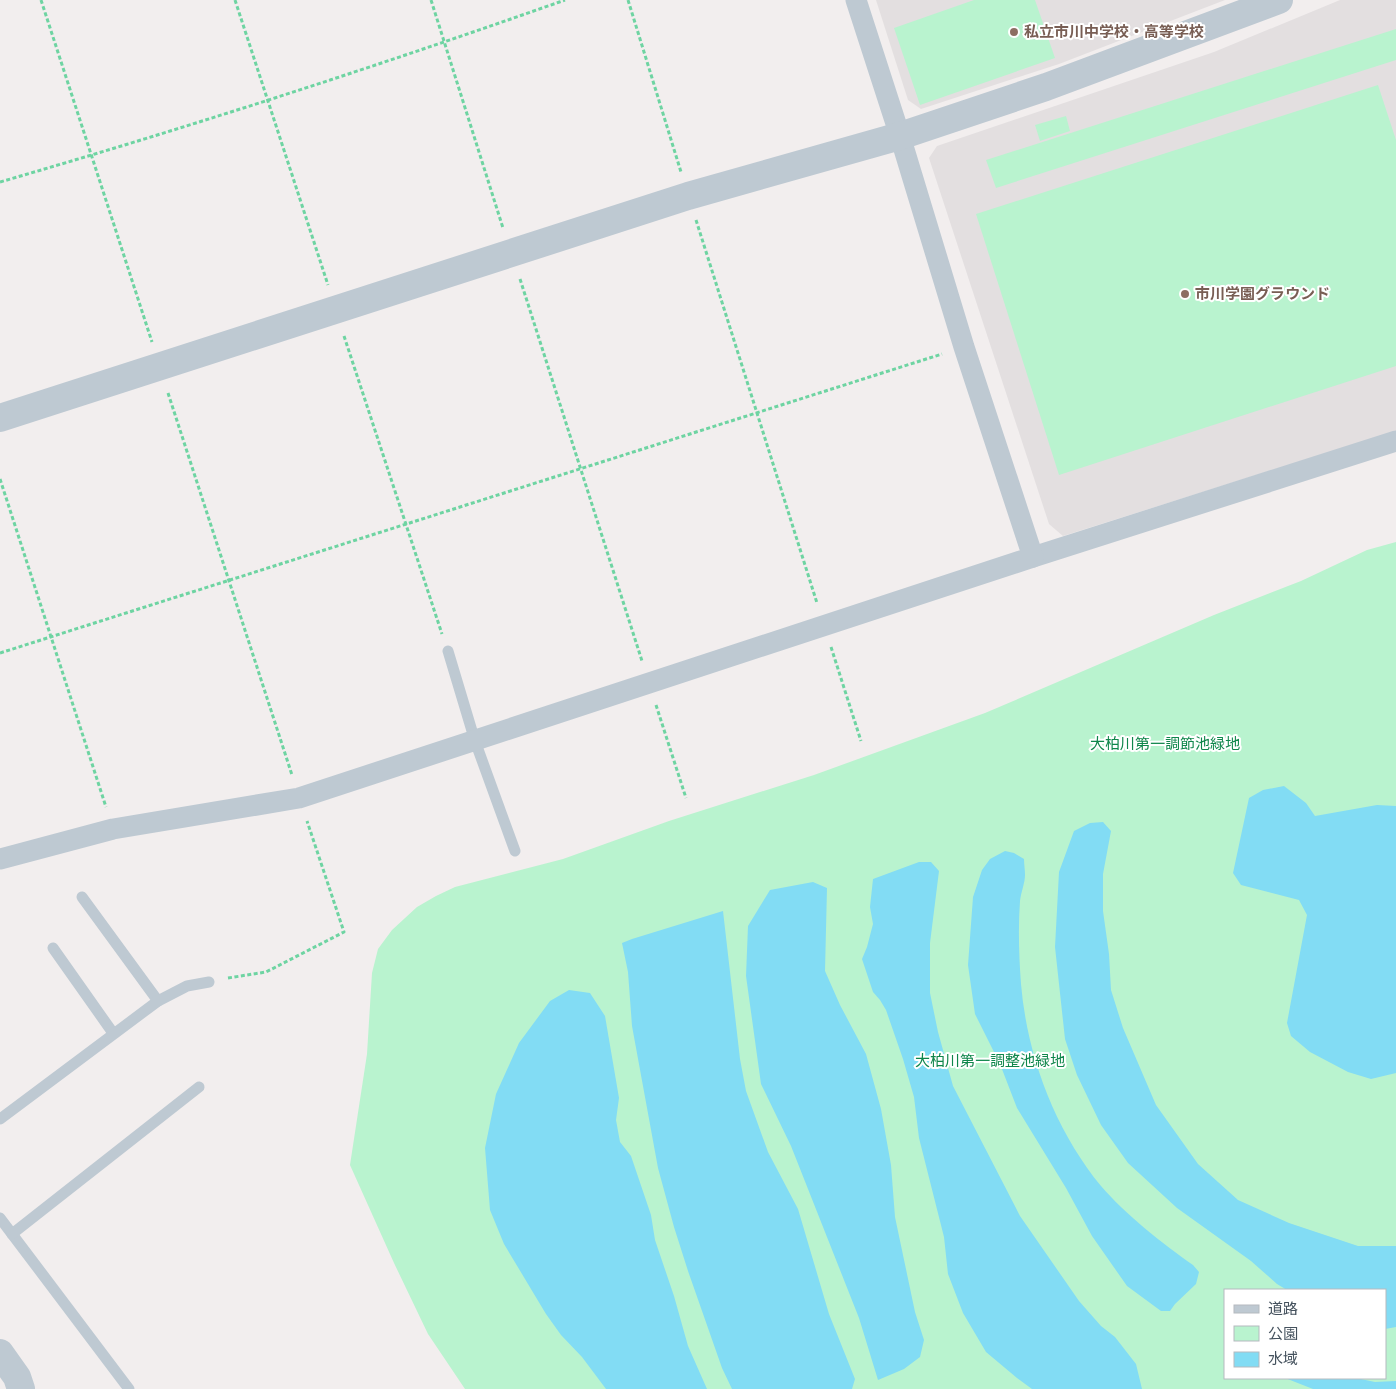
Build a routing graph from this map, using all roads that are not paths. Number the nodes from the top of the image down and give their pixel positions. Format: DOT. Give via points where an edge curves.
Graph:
graph roads {
  1 [pos="856,0"];
  2 [pos="1279,0"];
  3 [pos="900,136"];
  4 [pos="0,418"];
  5 [pos="1396,441"];
  6 [pos="1033,558"];
  7 [pos="448,651"];
  8 [pos="475,740"];
  9 [pos="515,852"];
  10 [pos="0,859"];
  11 [pos="82,897"];
  12 [pos="53,948"];
  13 [pos="209,982"];
  14 [pos="158,1000"];
  15 [pos="114,1034"];
  16 [pos="199,1087"];
  17 [pos="0,1119"];
  18 [pos="0,1218"];
  19 [pos="12,1234"];
  20 [pos="0,1353"];
  21 [pos="21,1389"];
  22 [pos="128,1389"];
  1 -- 3 [label="street"];
  2 -- 3 [label="street" via="1046,88"];
  3 -- 4 [label="street" via="688,196"];
  3 -- 6 [label="street"];
  5 -- 6 [label="street"];
  6 -- 8 [label="street"];
  7 -- 8 [label="lane"];
  8 -- 9 [label="lane"];
  8 -- 10 [label="street" via="299,798 113,830"];
  11 -- 14 [label="lane"];
  12 -- 15 [label="lane"];
  13 -- 14 [label="lane" via="187,986"];
  14 -- 15 [label="lane"];
  15 -- 17 [label="lane"];
  16 -- 19 [label="lane"];
  18 -- 19 [label="lane"];
  19 -- 22 [label="lane"];
  20 -- 21 [label="street" via="17,1377"];
}
